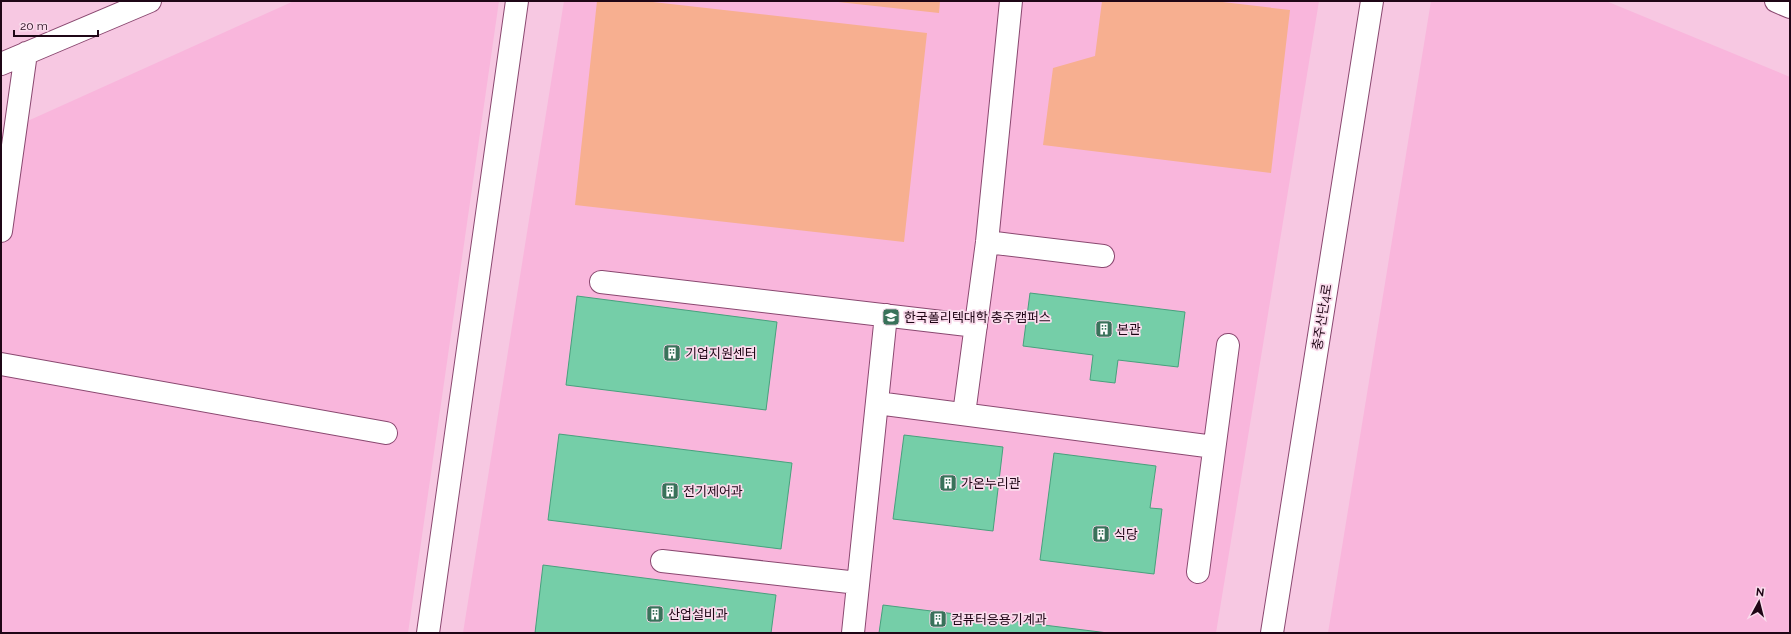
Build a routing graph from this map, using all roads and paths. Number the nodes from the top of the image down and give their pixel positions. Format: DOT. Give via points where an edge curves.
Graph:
graph roads {
  1 [pos="150,1"];
  2 [pos="517,1"];
  3 [pos="1011,1"];
  4 [pos="1372,1"];
  5 [pos="1776,1"];
  6 [pos="1790,7"];
  7 [pos="26,53"];
  8 [pos="1,64"];
  9 [pos="1,230"];
  10 [pos="987,242"];
  11 [pos="1103,256"];
  12 [pos="601,282"];
  13 [pos="886,315"];
  14 [pos="976,326"];
  15 [pos="1228,345"];
  16 [pos="1,364"];
  17 [pos="877,403"];
  18 [pos="964,414"];
  19 [pos="386,433"];
  20 [pos="1214,447"];
  21 [pos="662,561"];
  22 [pos="1198,572"];
  23 [pos="858,583"];
  24 [pos="428,633"];
  25 [pos="853,633"];
  26 [pos="1272,633"];
  1 -- 7 [label="street"];
  2 -- 24 [label="street"];
  3 -- 10 [label="street"];
  4 -- 26 [label="street, 충주산단4로"];
  5 -- 6 [label="street"];
  7 -- 8 [label="street"];
  7 -- 9 [label="street"];
  10 -- 11 [label="street"];
  10 -- 14 [label="street"];
  12 -- 13 [label="street"];
  13 -- 14 [label="street"];
  13 -- 17 [label="street"];
  14 -- 18 [label="street"];
  15 -- 20 [label="street"];
  16 -- 19 [label="street"];
  17 -- 18 [label="street"];
  17 -- 23 [label="street"];
  18 -- 20 [label="street"];
  20 -- 22 [label="street"];
  21 -- 23 [label="street"];
  23 -- 25 [label="street"];
}
